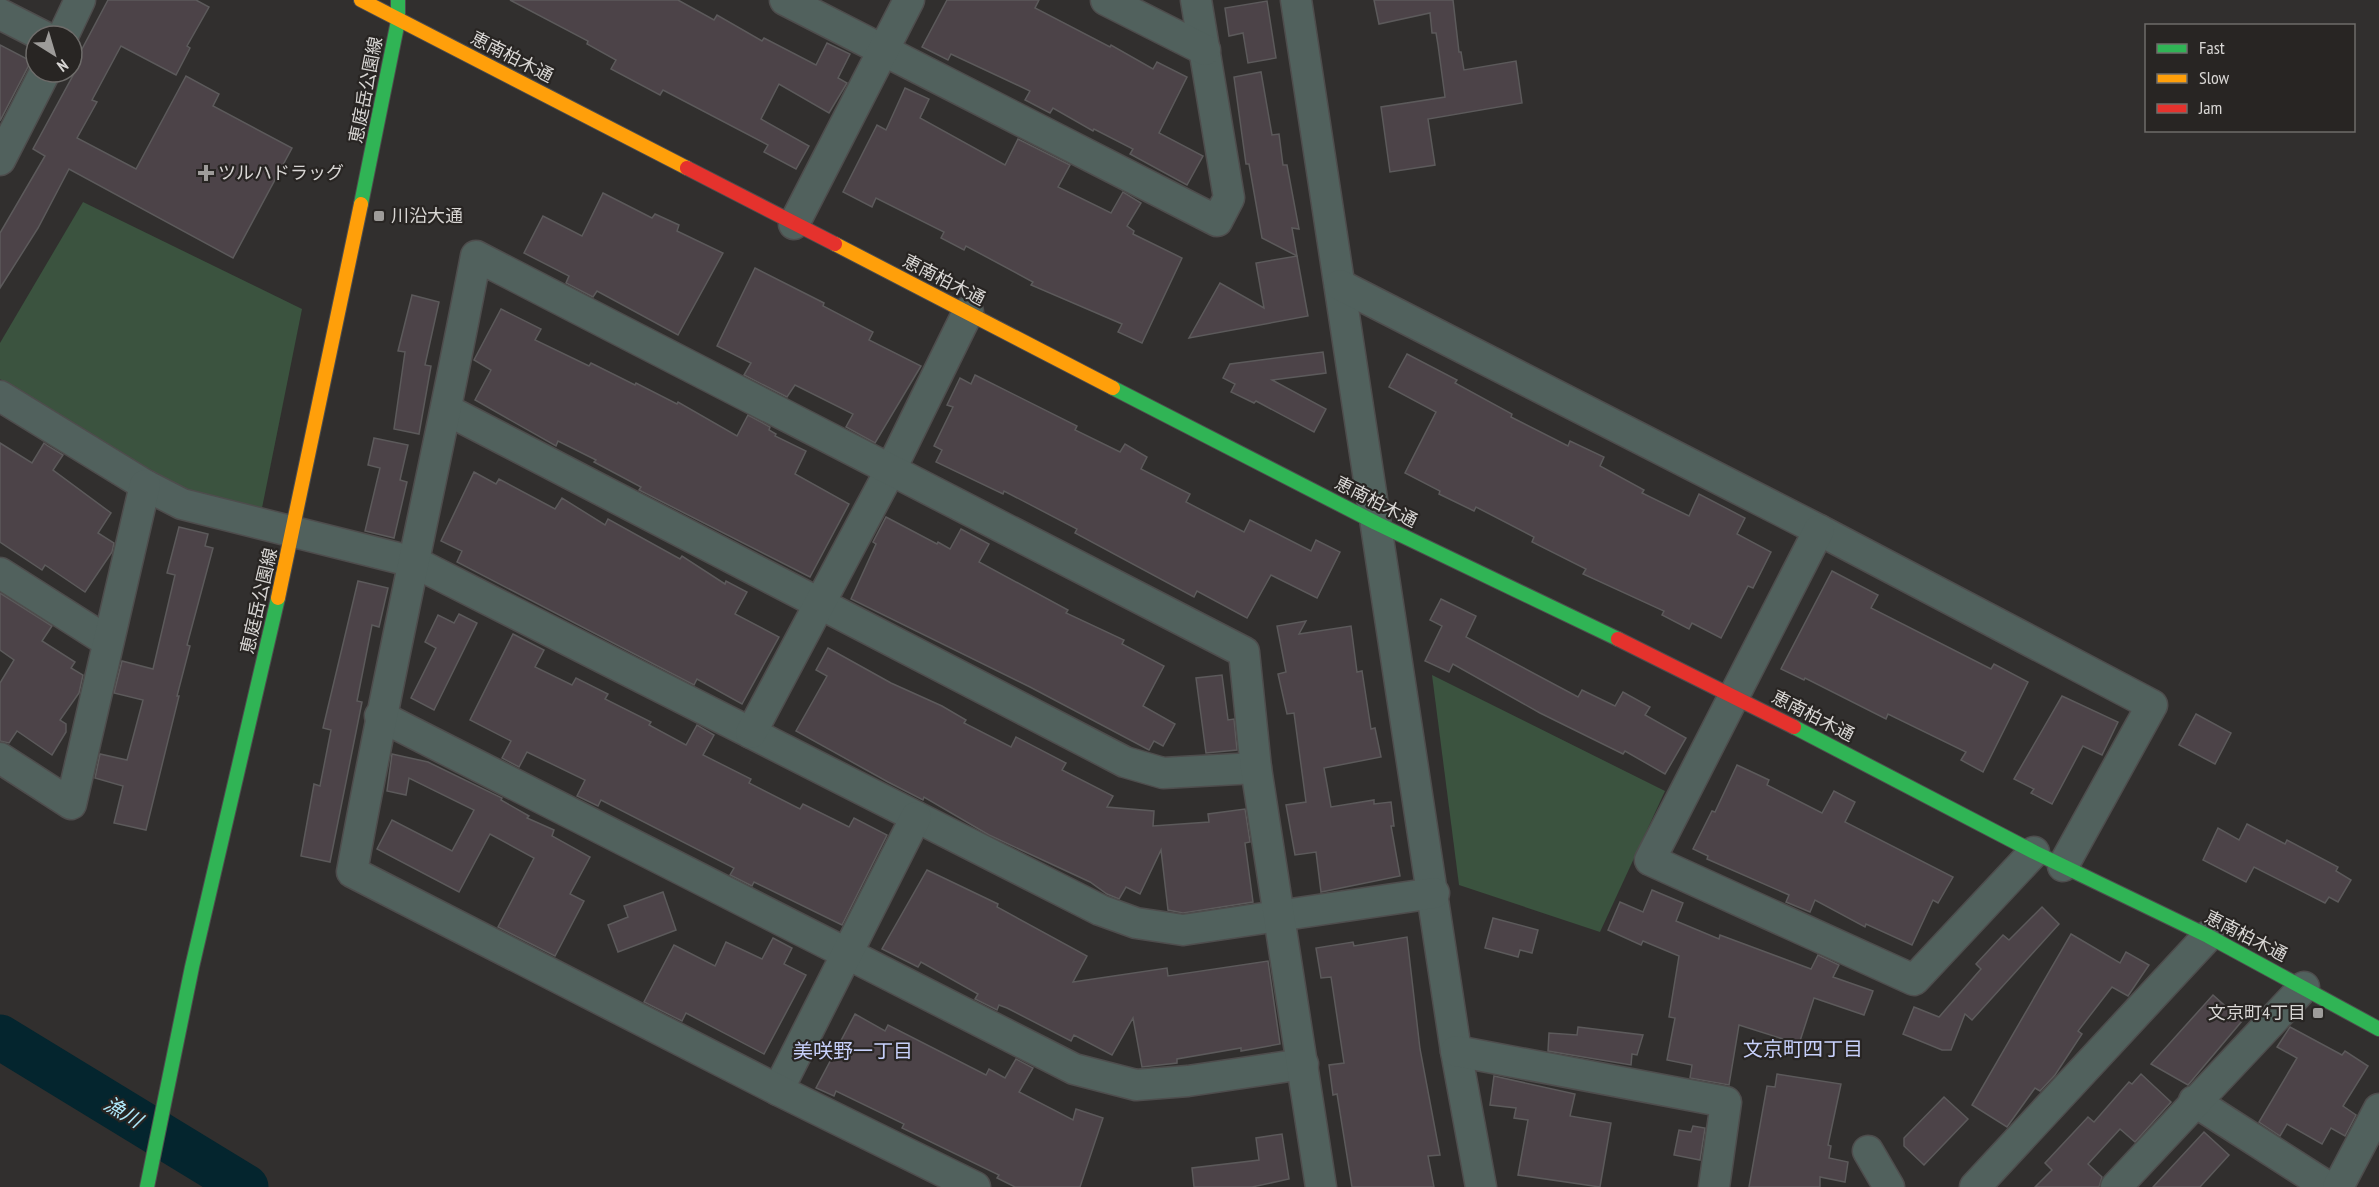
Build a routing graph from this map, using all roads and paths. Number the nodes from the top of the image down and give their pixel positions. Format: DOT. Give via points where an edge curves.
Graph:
graph roads {
  1 [pos="80,0"];
  2 [pos="361,0"];
  3 [pos="398,0"];
  4 [pos="411,0"];
  5 [pos="785,0"];
  6 [pos="909,0"];
  7 [pos="1106,0"];
  8 [pos="1197,0"];
  9 [pos="1296,0"];
  10 [pos="0,14"];
  11 [pos="398,21"];
  12 [pos="69,24"];
  13 [pos="24,26"];
  14 [pos="884,50"];
  15 [pos="1204,50"];
  16 [pos="39,84"];
  17 [pos="0,160"];
  18 [pos="794,224"];
  19 [pos="1340,285"];
  20 [pos="968,312"];
  21 [pos="0,396"];
  22 [pos="447,410"];
  23 [pos="890,471"];
  24 [pos="145,485"];
  25 [pos="1376,522"];
  26 [pos="1819,530"];
  27 [pos="292,534"];
  28 [pos="414,562"];
  29 [pos="0,573"];
  30 [pos="820,604"];
  31 [pos="107,640"];
  32 [pos="1733,695"];
  33 [pos="380,716"];
  34 [pos="751,733"];
  35 [pos="0,758"];
  36 [pos="1256,768"];
  37 [pos="916,817"];
  38 [pos="2034,852"];
  39 [pos="2063,866"];
  40 [pos="1434,893"];
  41 [pos="1280,916"];
  42 [pos="2208,936"];
  43 [pos="849,953"];
  44 [pos="2304,987"];
  45 [pos="2379,1029"];
  46 [pos="1456,1051"];
  47 [pos="1303,1064"];
  48 [pos="778,1090"];
  49 [pos="2194,1101"];
  50 [pos="2379,1109"];
  51 [pos="1868,1150"];
  52 [pos="147,1187"];
  53 [pos="975,1187"];
  54 [pos="1321,1187"];
  55 [pos="1481,1187"];
  56 [pos="1714,1187"];
  57 [pos="1888,1187"];
  58 [pos="1975,1187"];
  59 [pos="2116,1187"];
  60 [pos="2328,1187"];
  61 [pos="2338,1187"];
  1 -- 12 [label="street"];
  2 -- 11 [label="street, 恵南柏木通"];
  3 -- 11 [label="street, 恵庭岳公園線"];
  4 -- 11 [label="street, 恵庭岳公園線"];
  5 -- 14 [label="street"];
  6 -- 14 [label="street"];
  7 -- 15 [label="street"];
  8 -- 15 [label="street"];
  9 -- 19 [label="street"];
  10 -- 13 [label="street"];
  11 -- 18 [label="street, 恵南柏木通"];
  11 -- 27 [label="street, 恵庭岳公園線"];
  14 -- 15 [label="street" via="1217,221 1229,198"];
  14 -- 18 [label="street"];
  16 -- 17 [label="street"];
  18 -- 20 [label="street, 恵南柏木通"];
  19 -- 25 [label="street"];
  19 -- 26 [label="street"];
  20 -- 23 [label="street"];
  20 -- 25 [label="street, 恵南柏木通"];
  21 -- 24 [label="street"];
  22 -- 23 [label="street" via="476,256"];
  22 -- 28 [label="street"];
  22 -- 30 [label="street"];
  23 -- 30 [label="street"];
  23 -- 36 [label="street" via="1245,652"];
  24 -- 27 [label="street" via="182,504"];
  24 -- 31 [label="street"];
  25 -- 32 [label="street, 恵南柏木通"];
  25 -- 40 [label="street"];
  26 -- 32 [label="street"];
  26 -- 39 [label="street" via="2152,705"];
  27 -- 28 [label="street"];
  27 -- 52 [label="street, 恵庭岳公園線" via="192,967"];
  28 -- 33 [label="street"];
  28 -- 34 [label="street"];
  29 -- 31 [label="street"];
  30 -- 34 [label="street"];
  30 -- 36 [label="street" via="1125,762 1163,773"];
  31 -- 35 [label="street" via="71,804"];
  32 -- 38 [label="street, 恵南柏木通"];
  32 -- 38 [label="street" via="1650,860 1914,980"];
  33 -- 43 [label="street"];
  33 -- 48 [label="street" via="352,872"];
  34 -- 37 [label="street"];
  36 -- 41 [label="street"];
  37 -- 41 [label="street" via="1100,910 1136,923 1183,930"];
  37 -- 43 [label="street"];
  38 -- 39 [label="street, 恵南柏木通"];
  39 -- 42 [label="street, 恵南柏木通"];
  40 -- 41 [label="street"];
  40 -- 46 [label="street"];
  41 -- 47 [label="street"];
  42 -- 44 [label="street, 恵南柏木通"];
  42 -- 58 [label="street"];
  43 -- 47 [label="street" via="1074,1069 1136,1085"];
  43 -- 48 [label="street"];
  44 -- 45 [label="street, 恵南柏木通"];
  44 -- 49 [label="street"];
  46 -- 55 [label="street"];
  46 -- 56 [label="street" via="1726,1102"];
  47 -- 54 [label="street"];
  48 -- 53 [label="street"];
  49 -- 59 [label="street"];
  49 -- 60 [label="street"];
  50 -- 61 [label="street"];
  51 -- 57 [label="street"];
}
